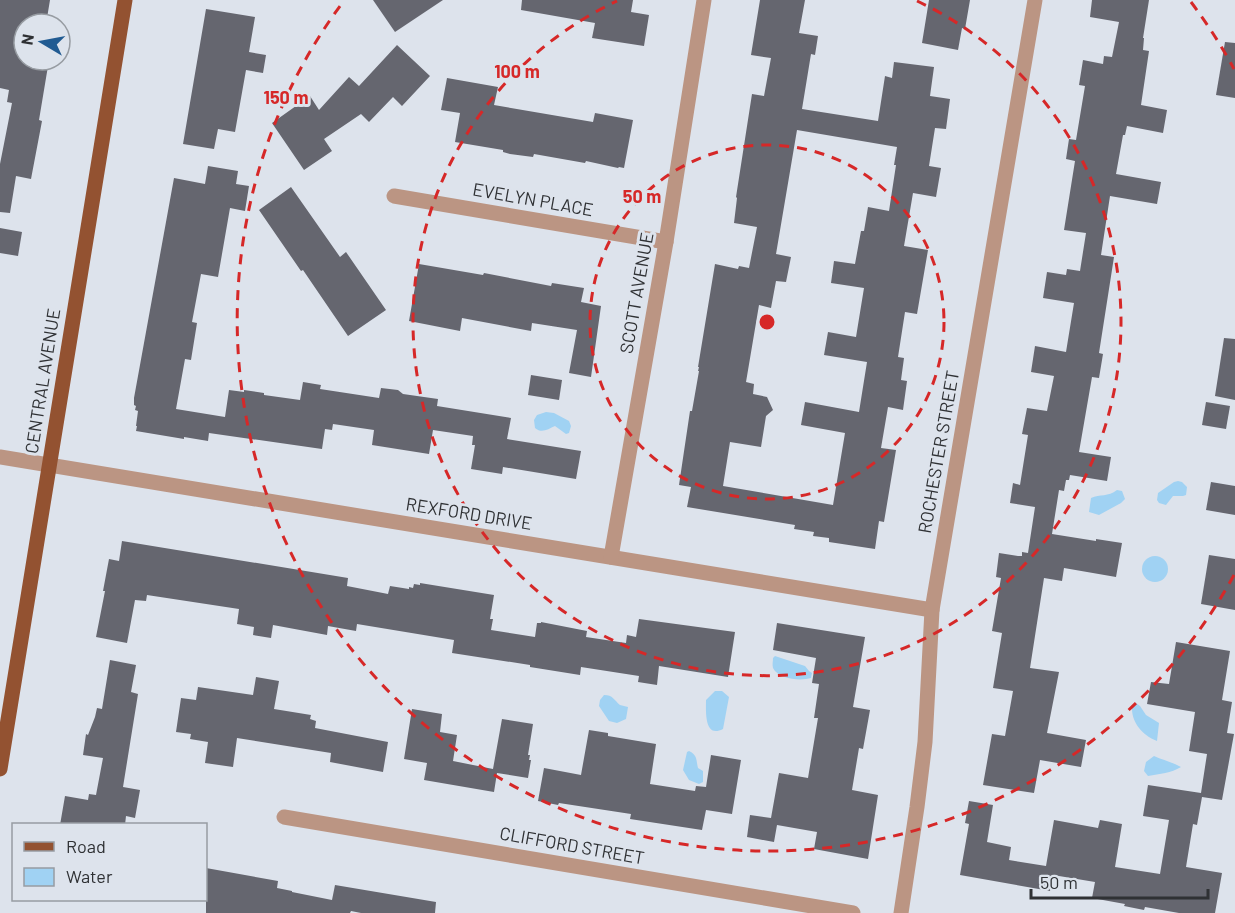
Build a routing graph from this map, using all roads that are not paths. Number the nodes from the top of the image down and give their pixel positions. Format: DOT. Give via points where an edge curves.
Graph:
graph roads {
  1 [pos="125,0"];
  2 [pos="704,0"];
  3 [pos="1035,0"];
  4 [pos="394,196"];
  5 [pos="666,242"];
  6 [pos="0,457"];
  7 [pos="49,465"];
  8 [pos="611,557"];
  9 [pos="932,610"];
  10 [pos="0,769"];
  11 [pos="284,817"];
  12 [pos="853,913"];
  13 [pos="901,913"];
  1 -- 7 [label="main road, CENTRAL AVENUE"];
  2 -- 5 [label="street, SCOTT AVENUE"];
  3 -- 9 [label="street, ROCHESTER STREET"];
  4 -- 5 [label="street, EVELYN PLACE"];
  5 -- 8 [label="street, SCOTT AVENUE"];
  6 -- 7 [label="street, REXFORD DRIVE"];
  7 -- 8 [label="street, REXFORD DRIVE"];
  7 -- 10 [label="main road, CENTRAL AVENUE"];
  8 -- 9 [label="street, REXFORD DRIVE"];
  9 -- 13 [label="street, ROCHESTER STREET" via="926,742"];
  11 -- 12 [label="street, CLIFFORD STREET"];
}
